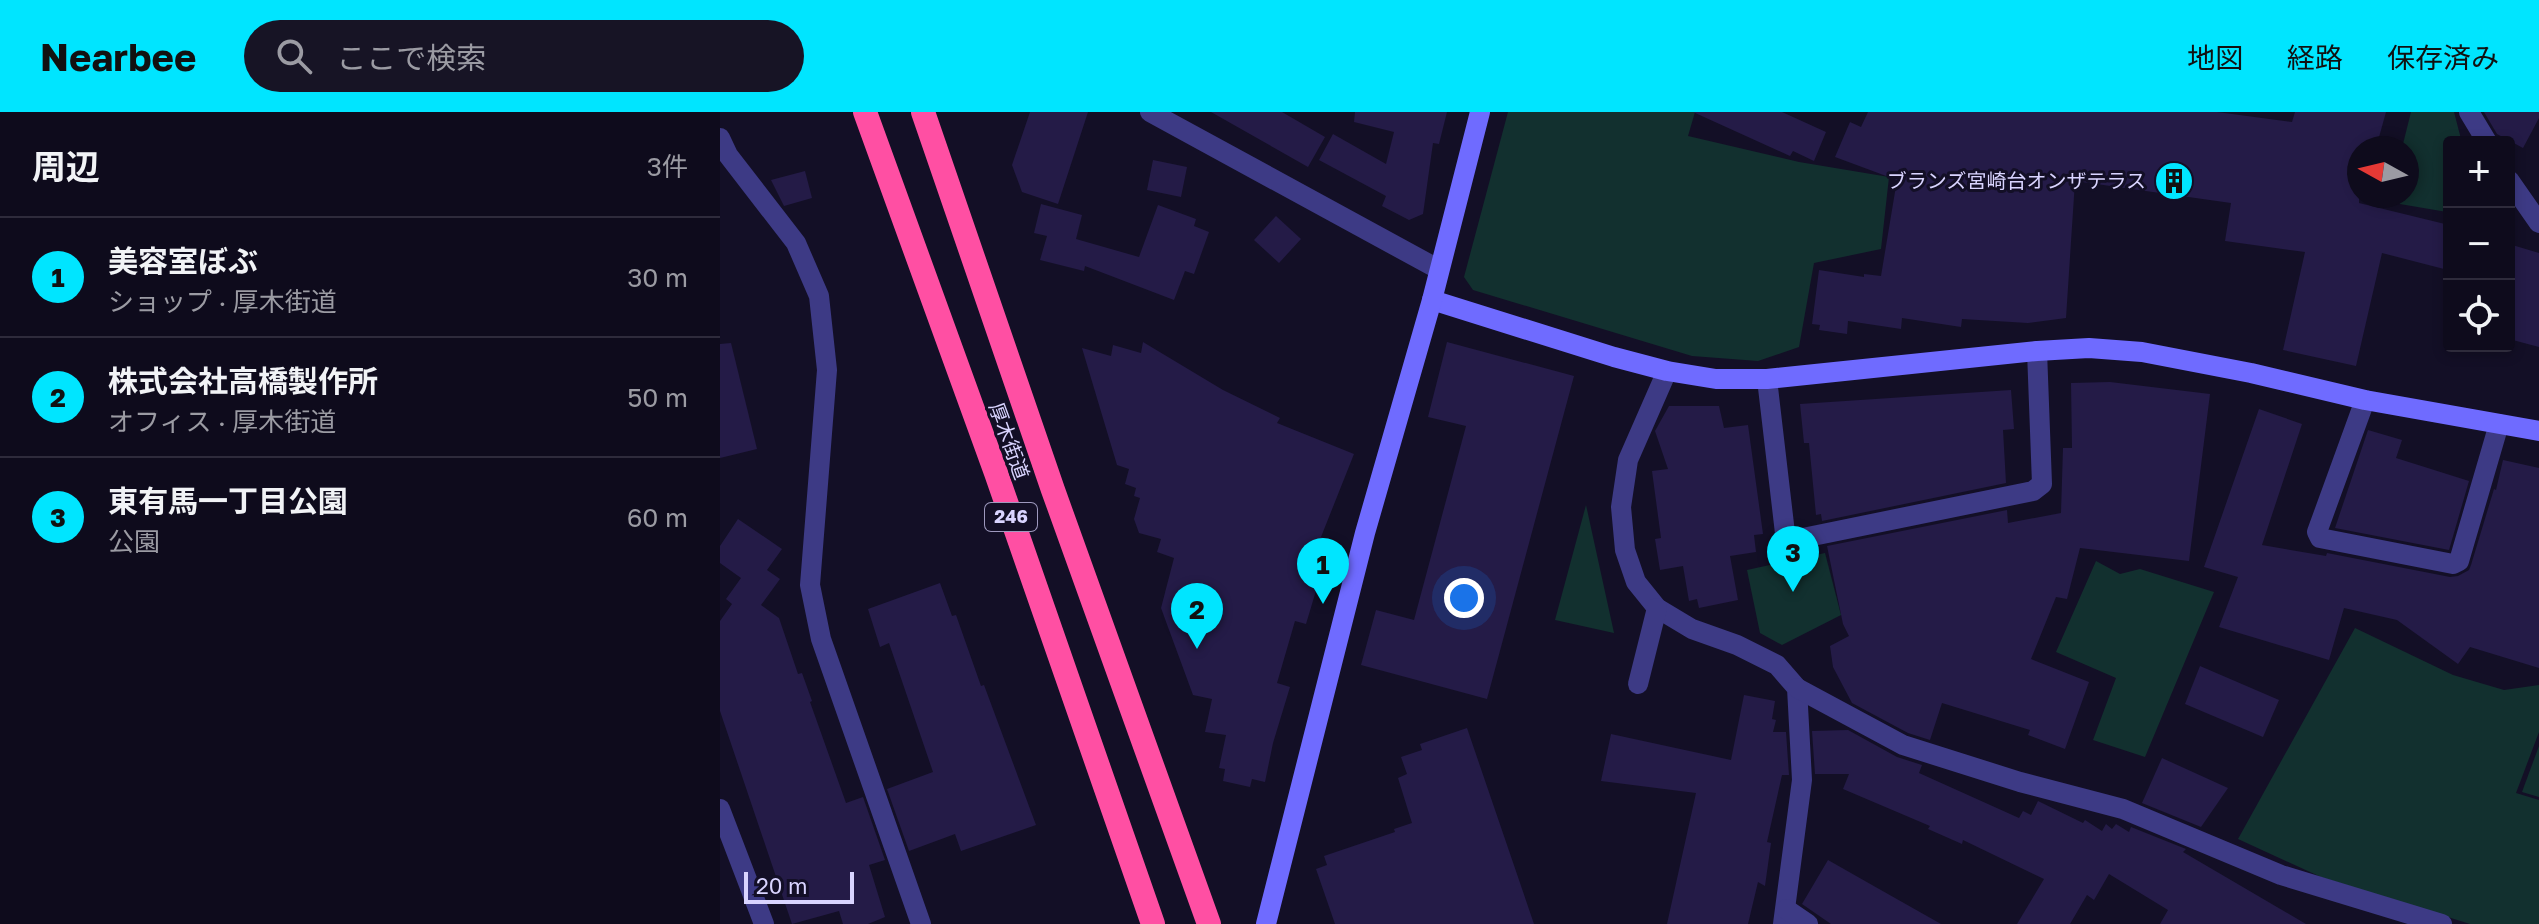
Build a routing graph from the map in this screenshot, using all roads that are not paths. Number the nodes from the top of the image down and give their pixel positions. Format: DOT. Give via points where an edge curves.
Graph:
graph roads {
  1 [pos="865,112"];
  2 [pos="923,112"];
  3 [pos="1150,112"];
  4 [pos="1480,112"];
  5 [pos="2469,112"];
  6 [pos="2483,136"];
  7 [pos="720,138"];
  8 [pos="2515,189"];
  9 [pos="2539,223"];
  10 [pos="1438,269"];
  11 [pos="1432,300"];
  12 [pos="2037,351"];
  13 [pos="1667,371"];
  14 [pos="1767,379"];
  15 [pos="2365,400"];
  16 [pos="2499,424"];
  17 [pos="2539,431"];
  18 [pos="1657,608"];
  19 [pos="1638,684"];
  20 [pos="1797,688"];
  21 [pos="720,809"];
  22 [pos="1785,917"];
  23 [pos="764,924"];
  24 [pos="921,924"];
  25 [pos="1153,924"];
  26 [pos="1209,924"];
  27 [pos="1266,924"];
  28 [pos="1808,924"];
  29 [pos="2442,924"];
  1 -- 25 [label="highway, 厚木街道 / 246"];
  2 -- 26 [label="highway, 厚木街道 / 246"];
  3 -- 10 [label="street"];
  4 -- 10 [label="street"];
  5 -- 6 [label="street"];
  7 -- 24 [label="street" via="796,243 819,296 827,370 810,585 821,639"];
  8 -- 9 [label="street"];
  10 -- 11 [label="street"];
  11 -- 13 [label="street"];
  11 -- 27 [label="street" via="1365,533"];
  12 -- 14 [label="street"];
  12 -- 14 [label="street" via="2042,484 2033,491 1798,539 1785,533"];
  12 -- 15 [label="street" via="2142,352"];
  13 -- 14 [label="street" via="1716,379"];
  13 -- 18 [label="street" via="1628,460 1621,507 1625,550 1636,582"];
  15 -- 16 [label="street"];
  15 -- 16 [label="street" via="2317,532 2320,538 2453,564 2459,561"];
  16 -- 17 [label="street"];
  18 -- 19 [label="street"];
  18 -- 20 [label="street" via="1777,665"];
  20 -- 22 [label="street" via="1802,780"];
  20 -- 29 [label="street" via="1903,745 2123,809 2281,875"];
  21 -- 23 [label="street"];
  22 -- 28 [label="street"];
}
